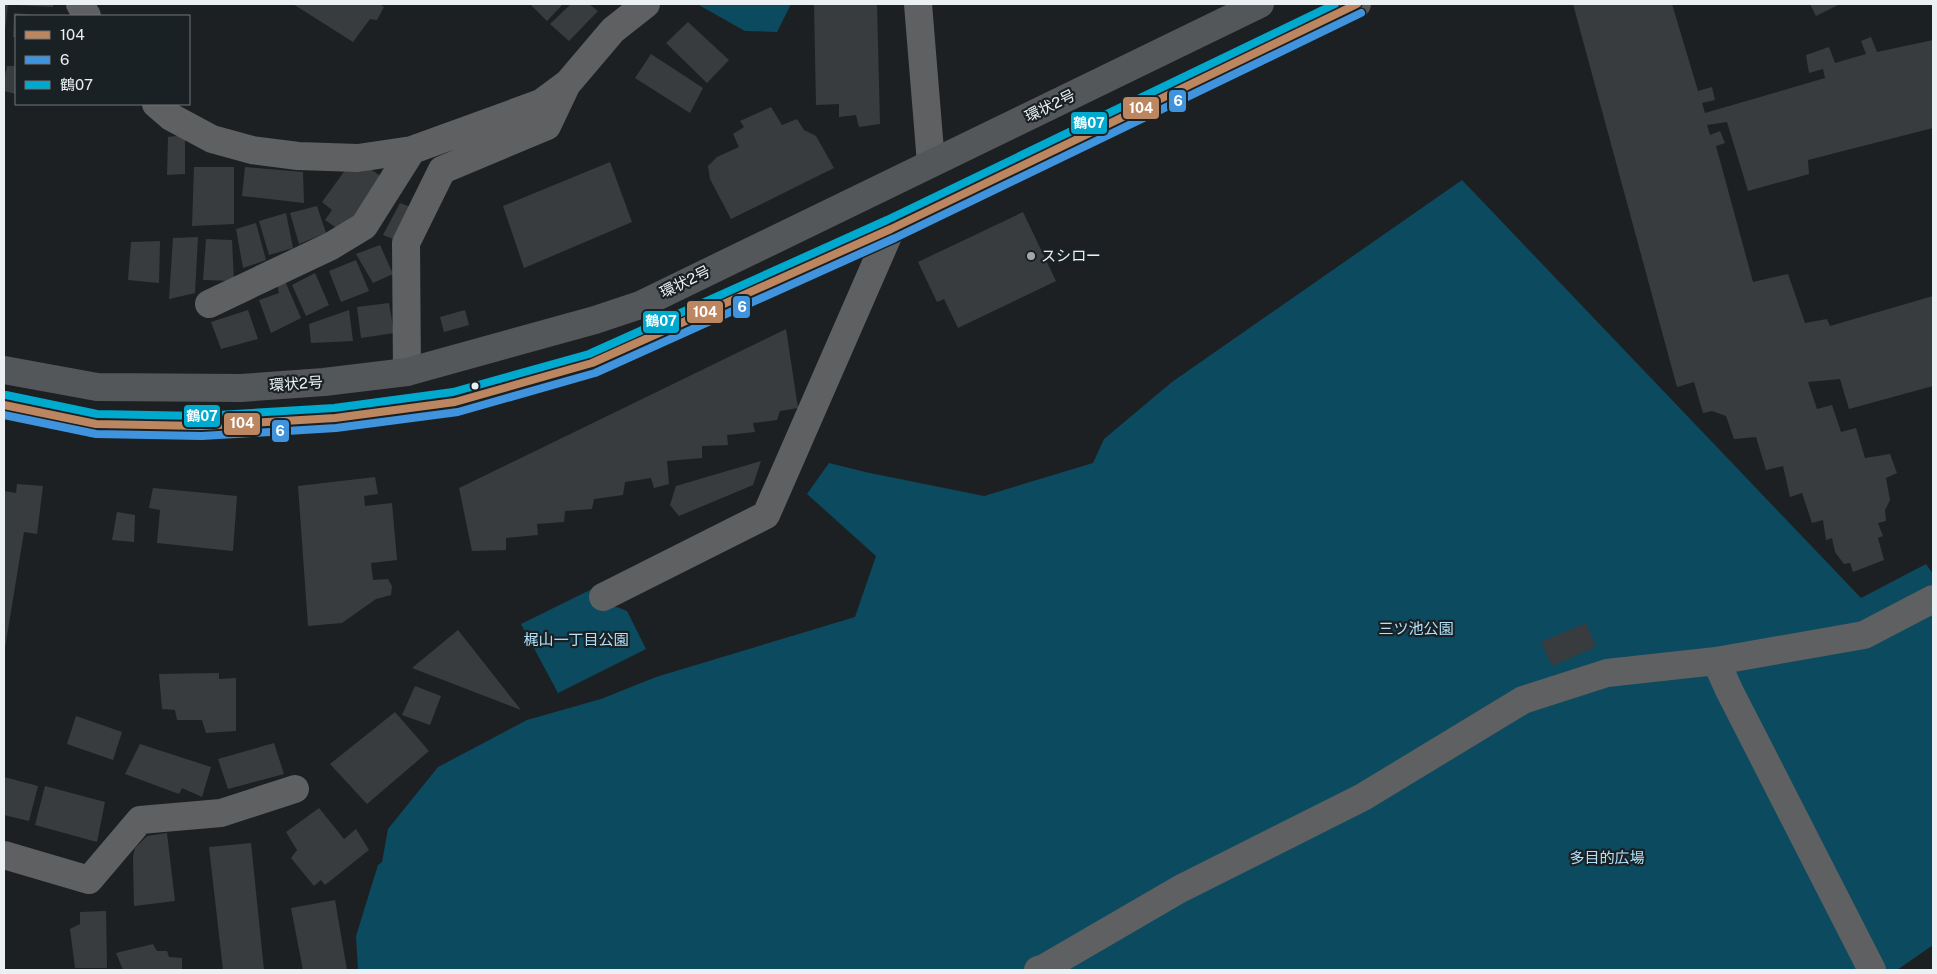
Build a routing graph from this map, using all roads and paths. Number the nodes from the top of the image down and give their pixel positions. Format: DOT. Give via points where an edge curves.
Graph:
graph roads {
  1 [pos="80,4"];
  2 [pos="646,4"];
  3 [pos="918,4"];
  4 [pos="1260,4"];
  5 [pos="1357,4"];
  6 [pos="86,15"];
  7 [pos="568,83"];
  8 [pos="157,105"];
  9 [pos="412,150"];
  10 [pos="931,163"];
  11 [pos="891,229"];
  12 [pos="209,304"];
  13 [pos="4,370"];
  14 [pos="407,372"];
  15 [pos="4,405"];
  16 [pos="603,597"];
  17 [pos="1933,598"];
  18 [pos="1716,660"];
  19 [pos="295,789"];
  20 [pos="4,855"];
  21 [pos="1038,970"];
  22 [pos="1872,970"];
  1 -- 6 [label="street"];
  2 -- 7 [label="street" via="613,30"];
  3 -- 10 [label="street"];
  4 -- 10 [label="main road, 環状2号"];
  5 -- 11 [label="main road"];
  7 -- 9 [label="street" via="541,103"];
  7 -- 14 [label="street" via="547,126 442,170 406,243"];
  8 -- 9 [label="street" via="171,117 212,139 252,150 298,156 358,158"];
  9 -- 12 [label="street" via="364,226 331,246"];
  10 -- 14 [label="main road, 環状2号" via="640,305"];
  11 -- 15 [label="main road" via="592,363 455,402 335,418 201,426 96,424"];
  11 -- 16 [label="street" via="766,515"];
  13 -- 14 [label="main road, 環状2号" via="97,387 241,388"];
  17 -- 18 [label="street" via="1864,635"];
  18 -- 21 [label="street" via="1608,673 1523,700 1363,797 1180,889"];
  18 -- 22 [label="street"];
  19 -- 20 [label="street" via="221,813 140,820 89,880"];
}
